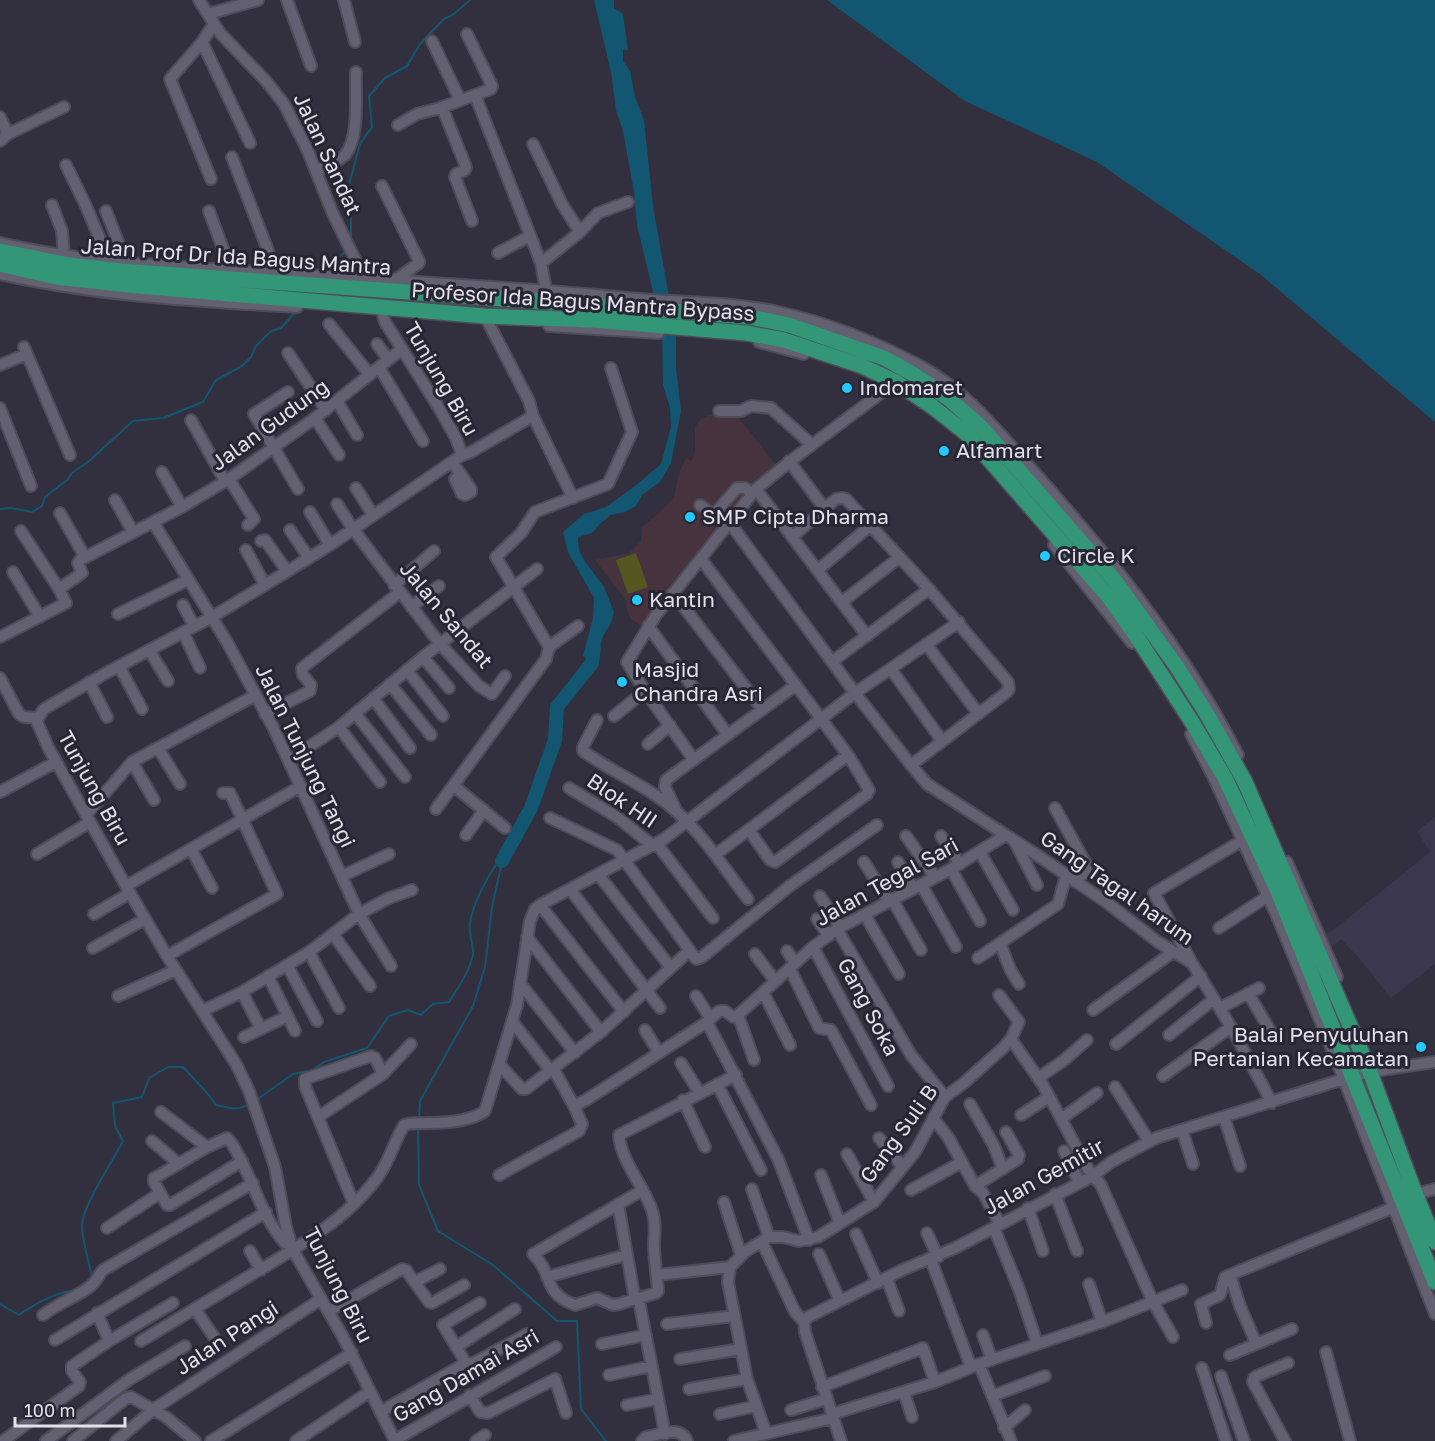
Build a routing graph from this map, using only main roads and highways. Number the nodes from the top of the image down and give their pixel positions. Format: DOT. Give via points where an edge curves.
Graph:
graph roads {
  1 [pos="0,251"];
  2 [pos="0,264"];
  3 [pos="122,272"];
  4 [pos="647,304"];
  5 [pos="381,311"];
  6 [pos="594,313"];
  7 [pos="1036,499"];
  8 [pos="1435,1242"];
  9 [pos="1435,1282"];
  1 -- 3 [label="highway, Jalan Prof Dr Ida Bagus Mantra" via="69,266"];
  2 -- 3 [label="highway, Jalan Prof Dr Ida Bagus Mantra" via="56,277"];
  3 -- 5 [label="highway, Jalan Prof Dr Ida Bagus Mantra" via="297,303"];
  3 -- 6 [label="highway, Jalan Prof Dr Ida Bagus Mantra" via="560,297"];
  4 -- 6 [label="highway, Jalan Prof Dr Ida Bagus Mantra"];
  4 -- 7 [label="highway, Profesor Ida Bagus Mantra Bypass" via="750,317 831,333 884,358 948,398 981,427"];
  5 -- 6 [label="highway, Profesor Ida Bagus Mantra Bypass" via="504,317"];
  6 -- 7 [label="highway, Profesor Ida Bagus Mantra Bypass" via="649,328 746,333 784,340 862,366 896,382 933,407"];
  7 -- 8 [label="highway, Profesor Ida Bagus Mantra Bypass" via="1116,582 1177,667 1245,782 1373,1072"];
  7 -- 9 [label="highway, Profesor Ida Bagus Mantra Bypass" via="1134,633 1192,722 1277,889 1348,1078"];
}
